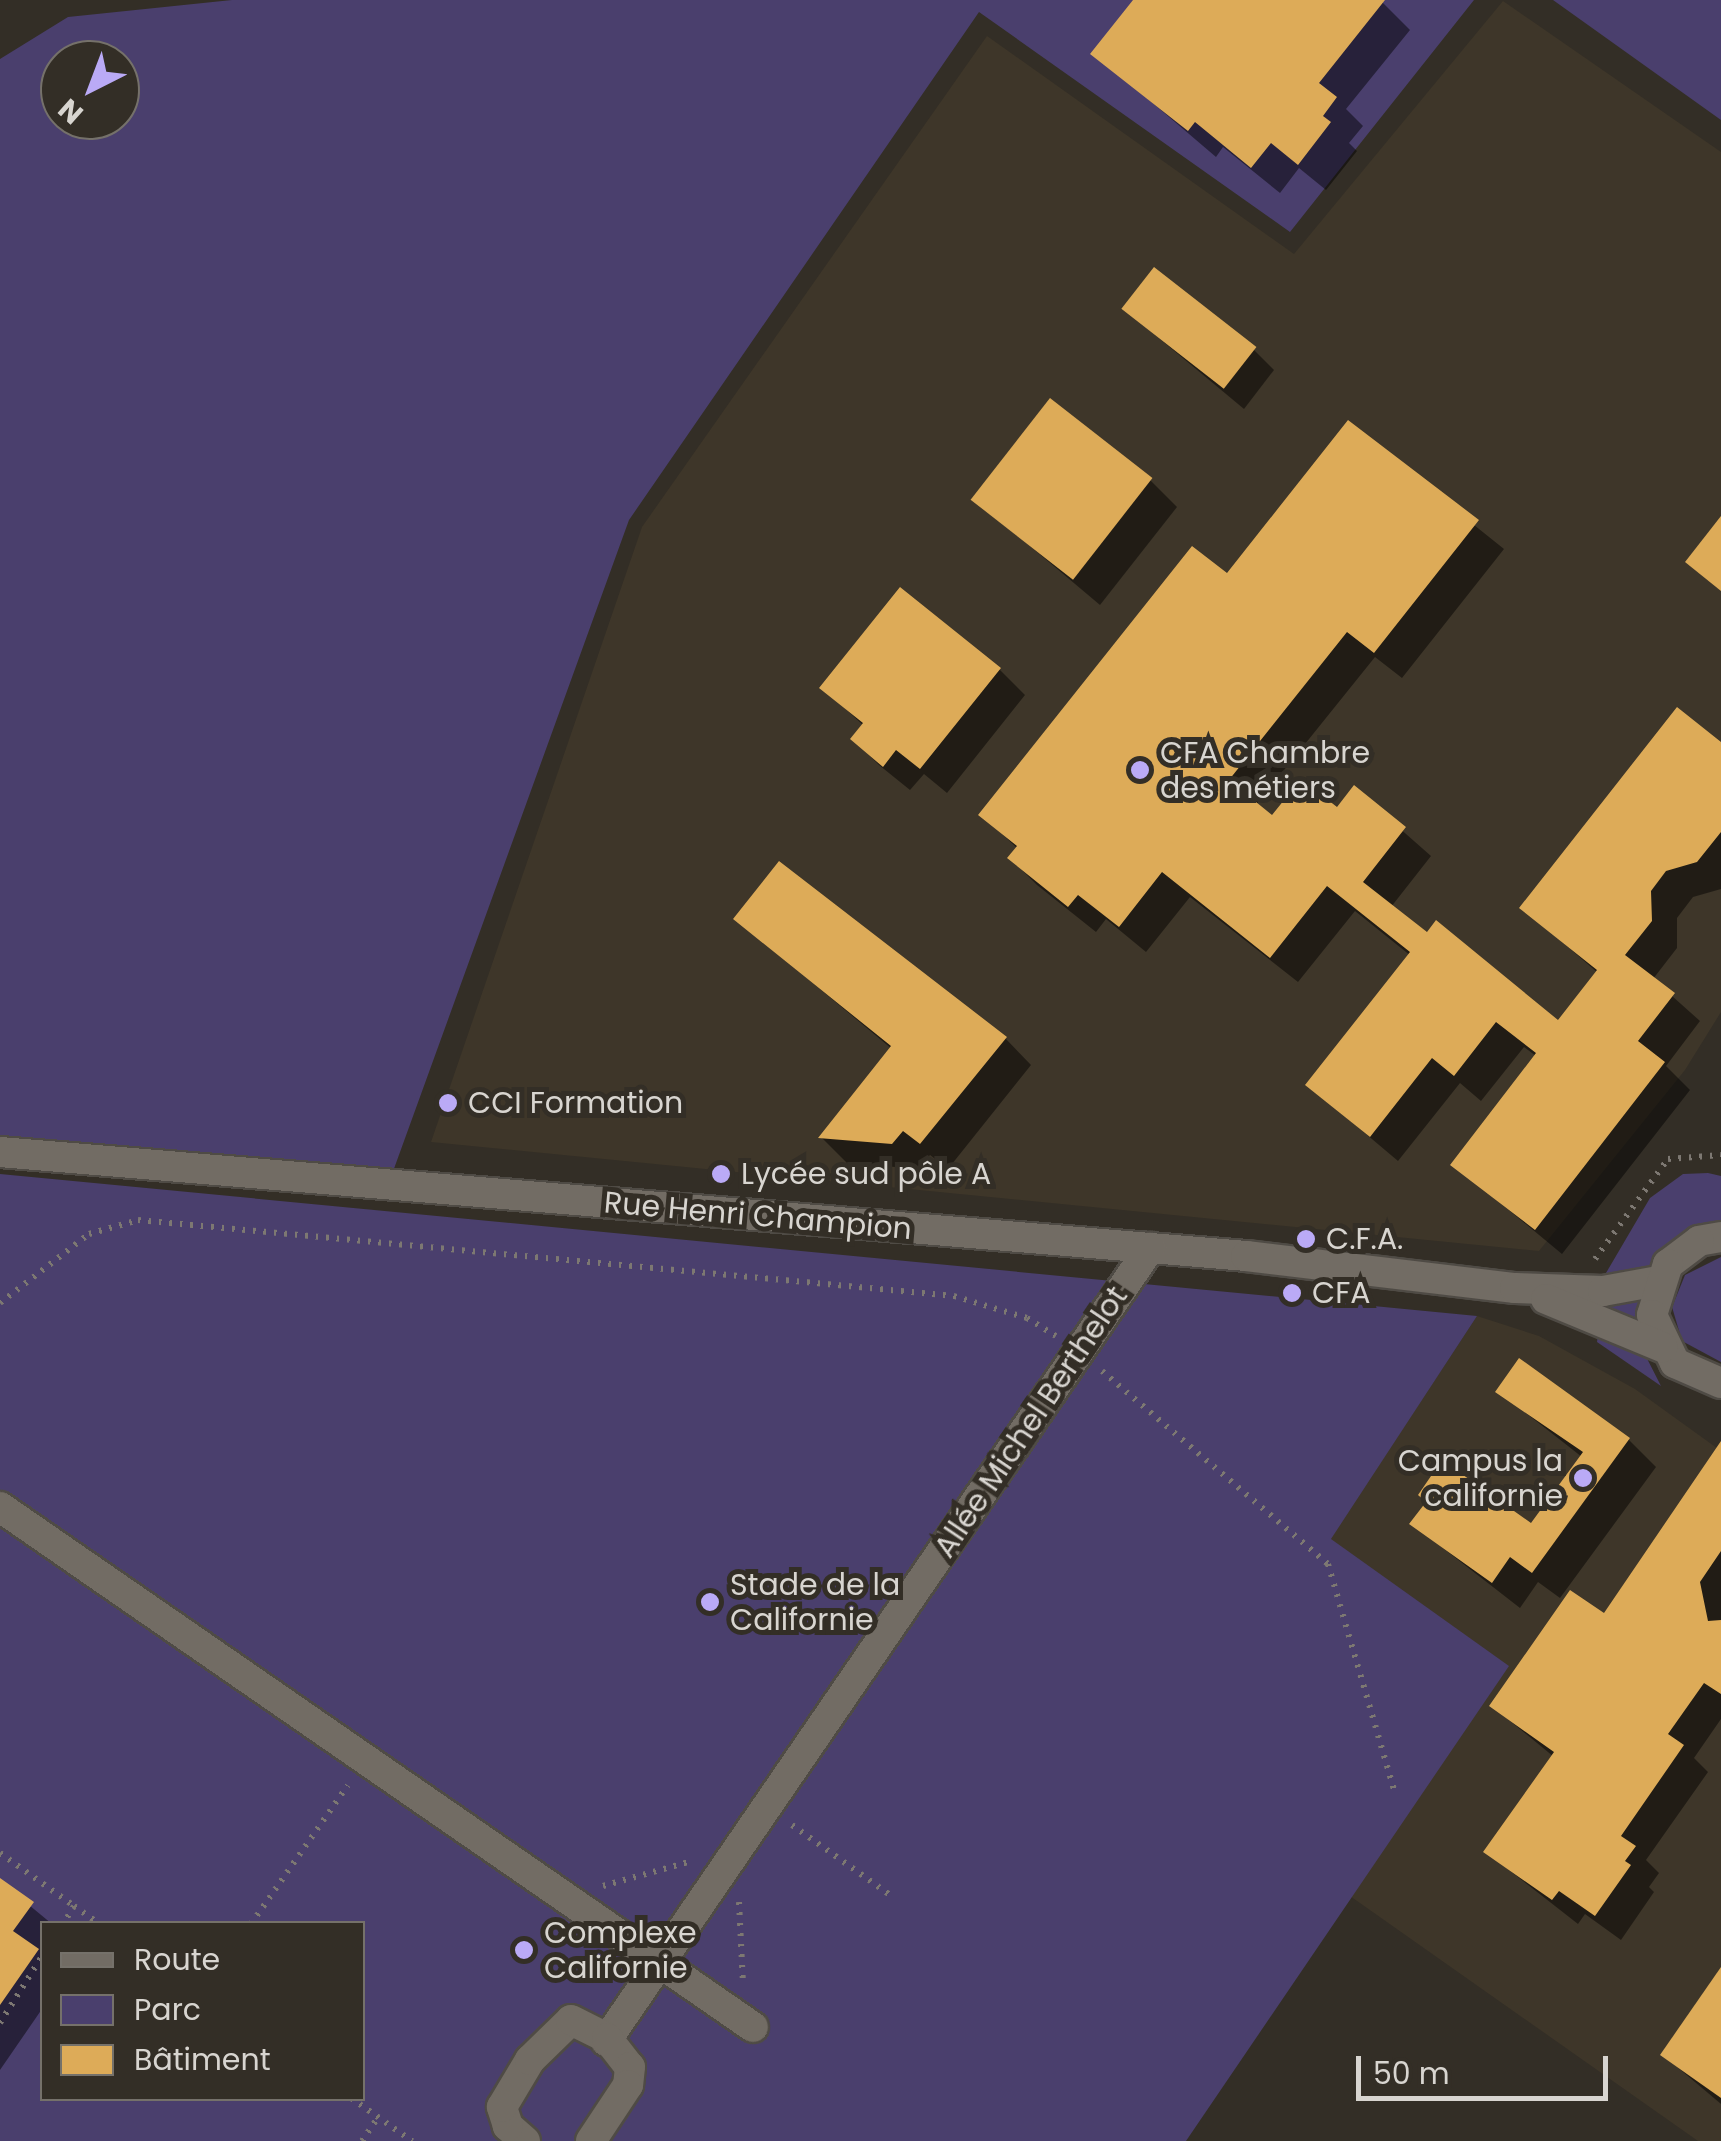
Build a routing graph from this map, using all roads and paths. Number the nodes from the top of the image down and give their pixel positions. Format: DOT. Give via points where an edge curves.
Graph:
graph roads {
  1 [pos="0,1152"];
  2 [pos="1721,1154"];
  3 [pos="1721,1214"];
  4 [pos="1710,1239"];
  5 [pos="1150,1248"];
  6 [pos="1588,1266"];
  7 [pos="1658,1281"];
  8 [pos="1515,1288"];
  9 [pos="0,1303"];
  10 [pos="1662,1347"];
  11 [pos="1079,1352"];
  12 [pos="1721,1383"];
  13 [pos="0,1508"];
  14 [pos="366,1760"];
  15 [pos="1395,1794"];
  16 [pos="766,1808"];
  17 [pos="0,1853"];
  18 [pos="890,1895"];
  19 [pos="74,1906"];
  20 [pos="65,1921"];
  21 [pos="96,1921"];
  22 [pos="254,1921"];
  23 [pos="40,1959"];
  24 [pos="659,1964"];
  25 [pos="0,2023"];
  26 [pos="752,2026"];
  27 [pos="606,2040"];
  28 [pos="355,2101"];
  29 [pos="378,2117"];
  30 [pos="362,2141"];
  31 [pos="412,2141"];
  32 [pos="525,2141"];
  33 [pos="591,2141"];
  1 -- 5 [label="street, Rue Henri Champion"];
  2 -- 6 [label="path" via="1668,1159 1624,1228"];
  3 -- 4 [label="street"];
  4 -- 7 [label="street" via="1676,1256"];
  5 -- 8 [label="street, Rue Henri Champion"];
  5 -- 11 [label="street, Allée Michel Berthelot"];
  7 -- 8 [label="street, Rue Henri Champion" via="1603,1291"];
  7 -- 10 [label="street" via="1652,1314"];
  8 -- 10 [label="street, Rue Henri Champion"];
  9 -- 11 [label="path" via="89,1234 138,1220 954,1296 1026,1318"];
  10 -- 12 [label="street, Rue Henri Champion" via="1684,1371"];
  11 -- 15 [label="path" via="1328,1564"];
  11 -- 16 [label="street, Allée Michel Berthelot"];
  13 -- 14 [label="street"];
  14 -- 22 [label="path"];
  14 -- 24 [label="street"];
  16 -- 18 [label="path"];
  16 -- 24 [label="street, Allée Michel Berthelot"];
  17 -- 19 [label="path"];
  19 -- 20 [label="path"];
  19 -- 21 [label="path"];
  23 -- 25 [label="path"];
  24 -- 26 [label="street"];
  24 -- 27 [label="street, Allée Michel Berthelot"];
  27 -- 32 [label="street" via="571,2020 530,2060 502,2107 508,2126"];
  27 -- 33 [label="street" via="630,2068 628,2085"];
  28 -- 29 [label="path"];
  29 -- 30 [label="path"];
  29 -- 31 [label="path"];
}
